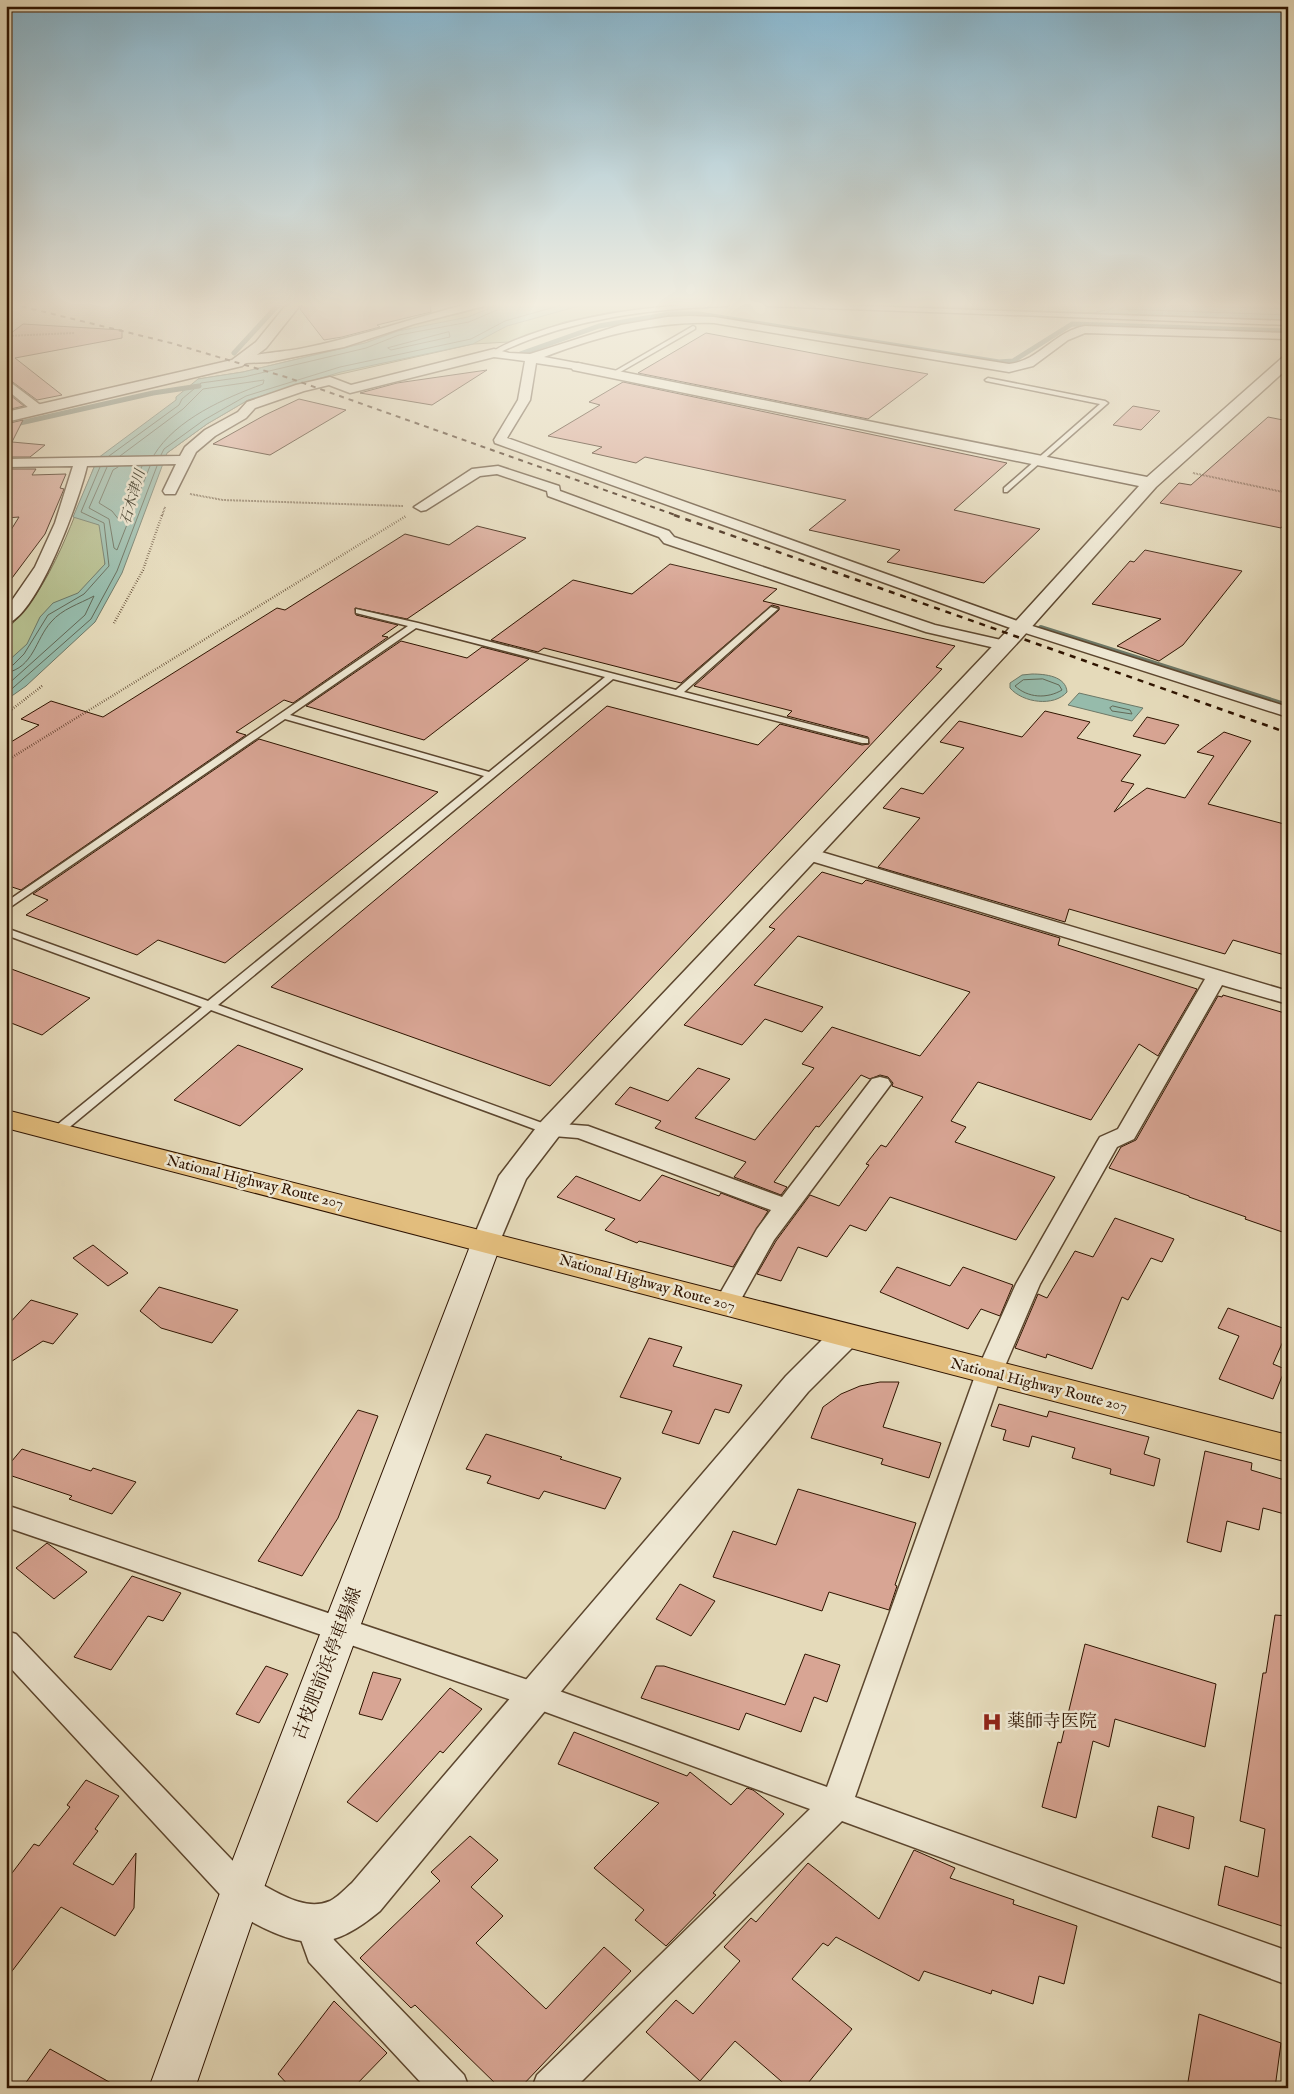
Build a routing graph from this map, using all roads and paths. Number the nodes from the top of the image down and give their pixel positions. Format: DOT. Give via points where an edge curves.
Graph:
graph roads {
  1 [pos="29,402"];
  2 [pos="73,402"];
  3 [pos="261,402"];
  4 [pos="523,402"];
  5 [pos="749,402"];
  6 [pos="1098,402"];
  7 [pos="1241,402"];
  8 [pos="39,410"];
  9 [pos="6,417"];
  10 [pos="185,460"];
  11 [pos="1040,461"];
  12 [pos="84,462"];
  13 [pos="6,463"];
  14 [pos="1168,467"];
  15 [pos="1150,483"];
  16 [pos="1007,490"];
  17 [pos="170,491"];
  18 [pos="1288,493"];
  19 [pos="421,507"];
  20 [pos="774,609"];
  21 [pos="359,611"];
  22 [pos="6,619"];
  23 [pos="114,623"];
  24 [pos="415,625"];
  25 [pos="1022,626"];
  26 [pos="1004,645"];
  27 [pos="611,676"];
  28 [pos="42,686"];
  29 [pos="678,693"];
  30 [pos="1288,712"];
  31 [pos="6,714"];
  32 [pos="284,716"];
  33 [pos="865,741"];
  34 [pos="6,761"];
  35 [pos="490,776"];
  36 [pos="808,854"];
  37 [pos="6,907"];
  38 [pos="6,931"];
  39 [pos="1217,976"];
  40 [pos="1288,998"];
  41 [pos="210,1006"];
  42 [pos="880,1084"];
  43 [pos="6,1119"];
  44 [pos="549,1130"];
  45 [pos="56,1132"];
  46 [pos="786,1208"];
  47 [pos="487,1240"];
  48 [pos="726,1304"];
  49 [pos="845,1336"];
  50 [pos="989,1373"];
  51 [pos="1288,1449"];
  52 [pos="6,1516"];
  53 [pos="341,1628"];
  54 [pos="6,1643"];
  55 [pos="534,1695"];
  56 [pos="837,1804"];
  57 [pos="241,1893"];
  58 [pos="312,1923"];
  59 [pos="1288,1968"];
  60 [pos="172,2088"];
  61 [pos="451,2088"];
  62 [pos="550,2088"];
  1 -- 8 [label="street"];
  2 -- 8 [label="street"];
  3 -- 10 [label="street" via="210,433 190,450"];
  4 -- 25 [label="street" via="500,440"];
  5 -- 11 [label="street"];
  6 -- 11 [label="lane" via="1105,403"];
  7 -- 14 [label="street"];
  8 -- 9 [label="street"];
  10 -- 12 [label="street"];
  10 -- 17 [label="street"];
  11 -- 15 [label="street"];
  11 -- 16 [label="lane"];
  12 -- 13 [label="street"];
  12 -- 22 [label="street" via="40,572 15,611"];
  14 -- 15 [label="street"];
  14 -- 18 [label="path"];
  15 -- 25 [label="street"];
  17 -- 19 [label="path" via="223,500"];
  17 -- 23 [label="path" via="143,570"];
  19 -- 26 [label="street" via="477,472 498,470 554,489 553,494 664,534 669,540 932,629"];
  19 -- 34 [label="path"];
  20 -- 29 [label="lane"];
  21 -- 24 [label="lane"];
  24 -- 27 [label="lane"];
  24 -- 32 [label="lane"];
  25 -- 26 [label="street"];
  25 -- 30 [label="street"];
  26 -- 36 [label="street"];
  27 -- 29 [label="lane"];
  27 -- 35 [label="lane"];
  28 -- 31 [label="path"];
  29 -- 33 [label="lane"];
  32 -- 35 [label="lane"];
  32 -- 37 [label="lane"];
  35 -- 41 [label="lane"];
  36 -- 39 [label="street"];
  36 -- 44 [label="street"];
  38 -- 41 [label="lane"];
  39 -- 40 [label="street"];
  39 -- 50 [label="street" via="1126,1134 1108,1142 1028,1284"];
  41 -- 44 [label="lane"];
  41 -- 45 [label="lane"];
  42 -- 46 [label="street"];
  43 -- 45 [label="highway, National Highway Route 207"];
  44 -- 46 [label="street" via="580,1131"];
  44 -- 47 [label="street" via="513,1176"];
  45 -- 47 [label="highway, National Highway Route 207"];
  46 -- 48 [label="street" via="765,1235"];
  47 -- 48 [label="highway, National Highway Route 207"];
  47 -- 53 [label="main road, 古枝肥前浜停車場線"];
  48 -- 49 [label="highway, National Highway Route 207"];
  49 -- 50 [label="highway, National Highway Route 207"];
  49 -- 55 [label="street" via="797,1384"];
  50 -- 51 [label="highway, National Highway Route 207"];
  50 -- 56 [label="street"];
  52 -- 53 [label="street"];
  53 -- 55 [label="street"];
  53 -- 57 [label="main road, 古枝肥前浜停車場線"];
  54 -- 57 [label="street"];
  55 -- 56 [label="street"];
  55 -- 58 [label="street" via="366,1897 339,1918"];
  56 -- 59 [label="street"];
  56 -- 62 [label="street"];
  57 -- 58 [label="street" via="287,1919"];
  57 -- 60 [label="main road, 古枝肥前浜停車場線"];
  58 -- 61 [label="street" via="321,1950"];
}
